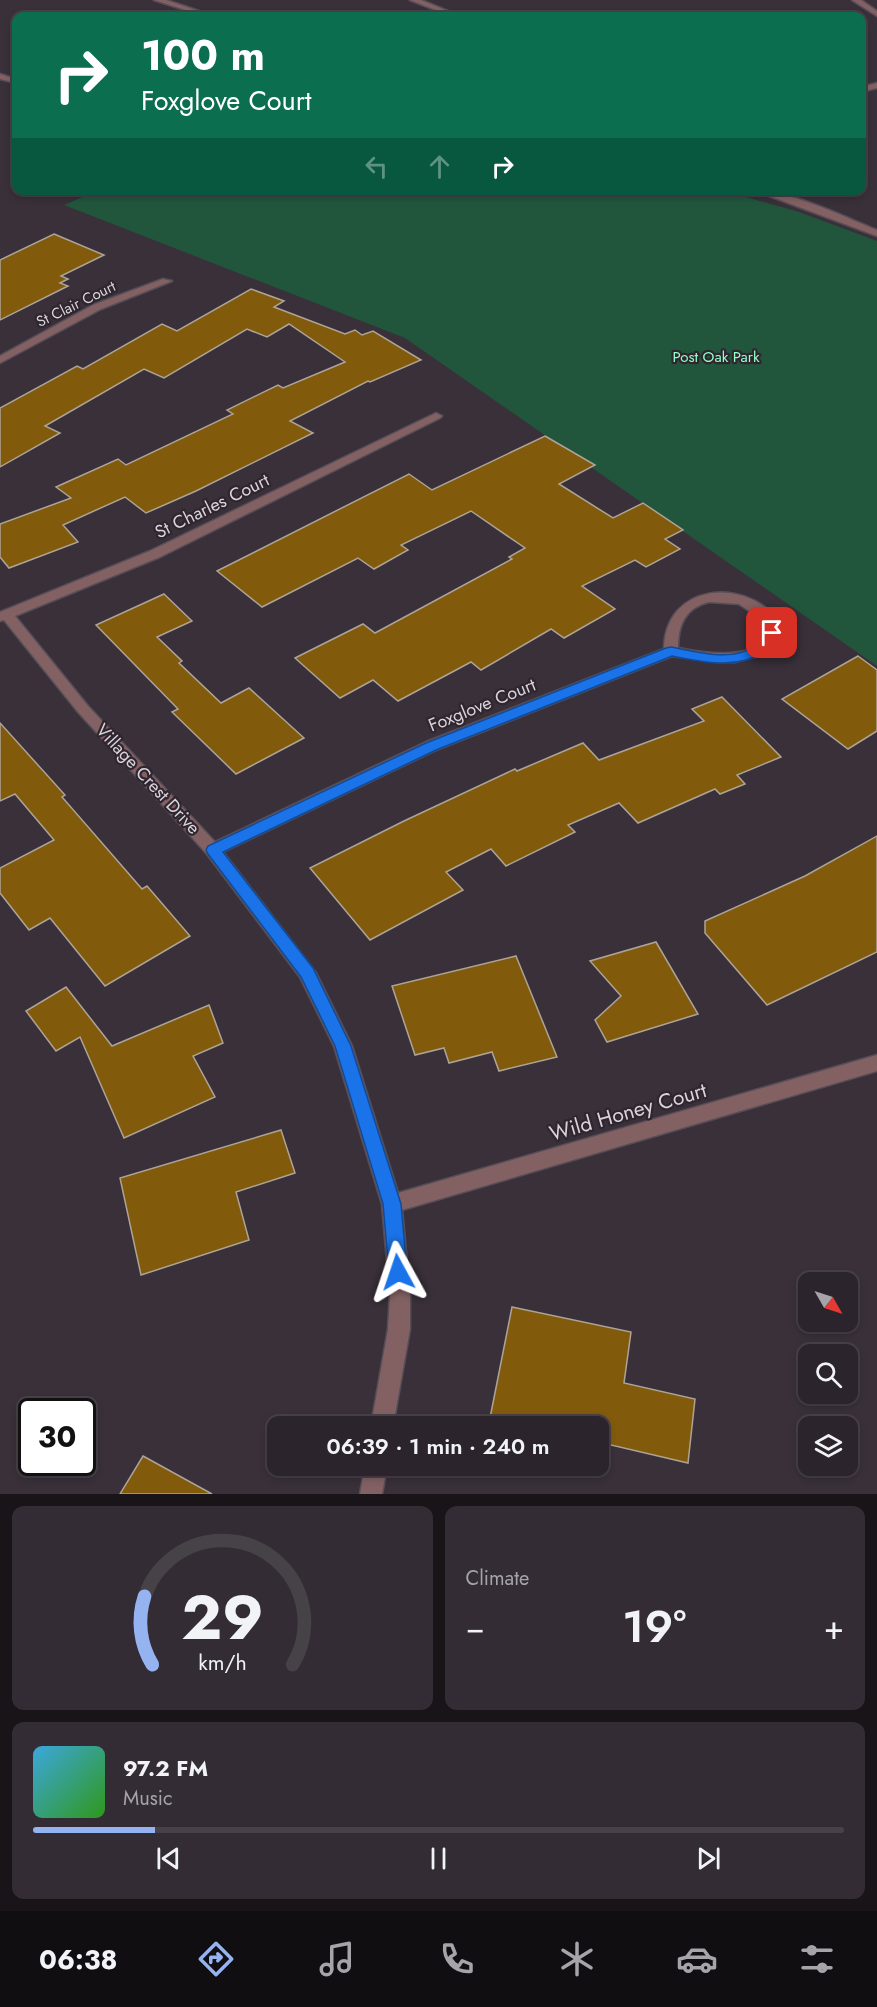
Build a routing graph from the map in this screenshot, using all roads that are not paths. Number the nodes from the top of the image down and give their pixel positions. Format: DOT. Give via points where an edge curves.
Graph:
graph roads {
  1 [pos="158,0"];
  2 [pos="414,0"];
  3 [pos="856,0"];
  4 [pos="197,12"];
  5 [pos="446,12"];
  6 [pos="877,14"];
  7 [pos="772,195"];
  8 [pos="877,233"];
  9 [pos="166,281"];
  10 [pos="0,360"];
  11 [pos="436,416"];
  12 [pos="3,616"];
  13 [pos="671,651"];
  14 [pos="213,850"];
  15 [pos="877,1063"];
  16 [pos="392,1204"];
  17 [pos="384,1416"];
  18 [pos="374,1476"];
  19 [pos="371,1494"];
  1 -- 4 [label="street"];
  2 -- 5 [label="street"];
  3 -- 6 [label="street"];
  7 -- 8 [label="street"];
  9 -- 10 [label="street, St Clair Court" via="97,307"];
  11 -- 12 [label="street, St Charles Court" via="155,554"];
  12 -- 14 [label="street, Village Crest Drive"];
  13 -- 13 [label="street" via="710,659 742,657 765,646 772,633 771,620 740,600 720,596 700,599 684,608 673,626"];
  13 -- 14 [label="street, Foxglove Court" via="431,746"];
  14 -- 16 [label="street, Village Crest Drive" via="307,973 343,1046"];
  15 -- 16 [label="street, Wild Honey Court"];
  16 -- 17 [label="street, Village Crest Drive" via="399,1329"];
  18 -- 19 [label="street"];
}
